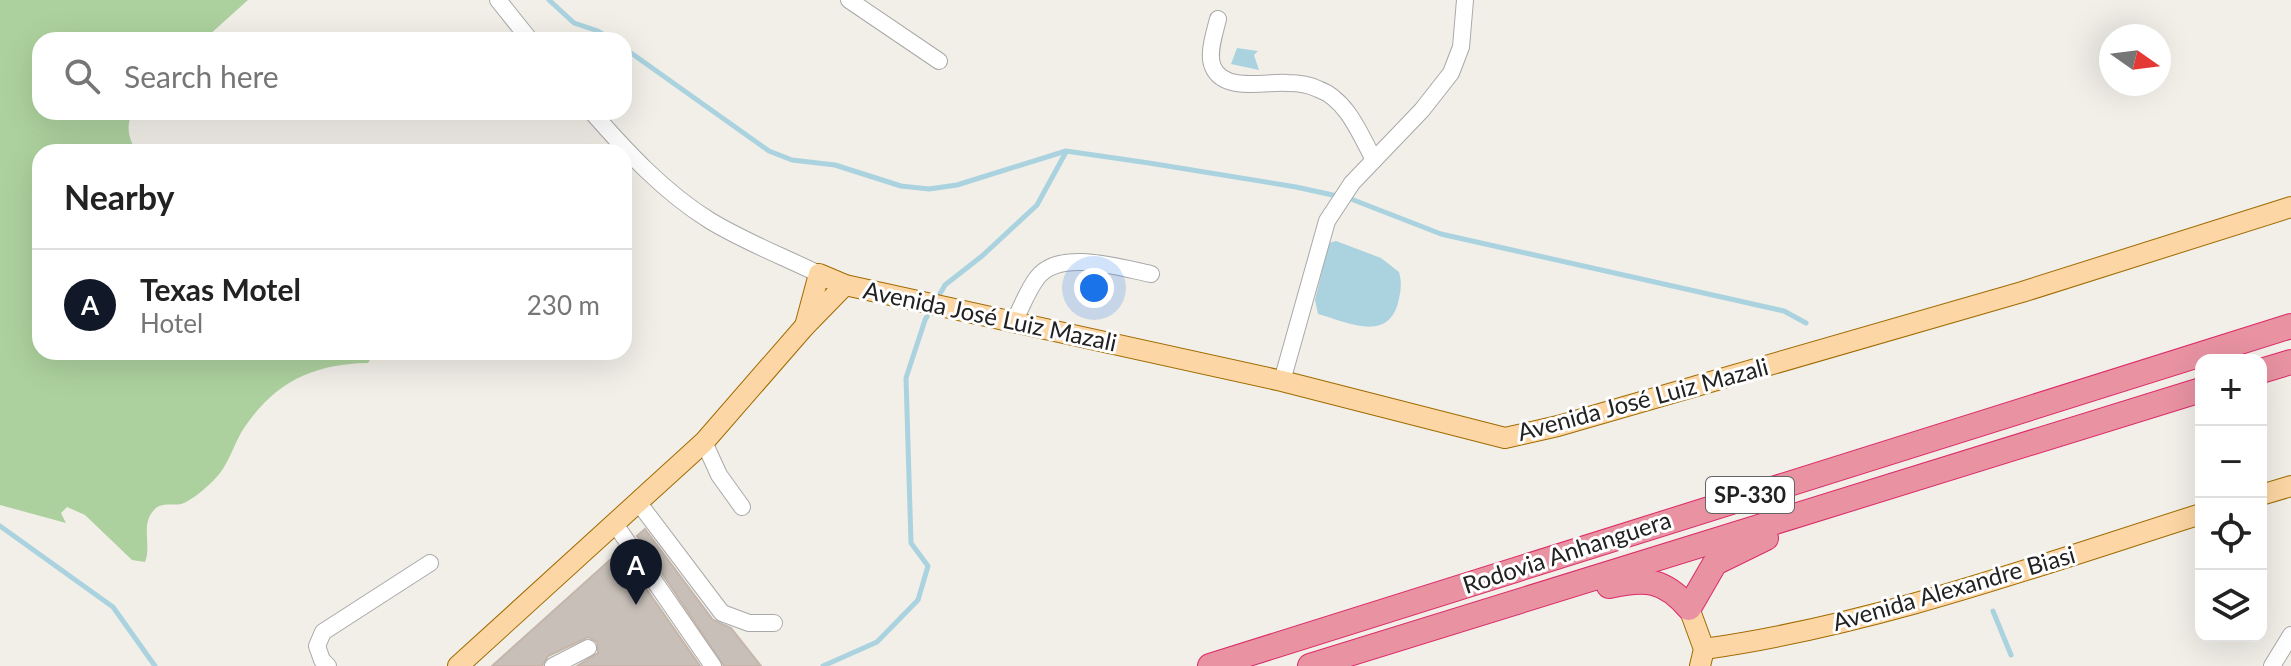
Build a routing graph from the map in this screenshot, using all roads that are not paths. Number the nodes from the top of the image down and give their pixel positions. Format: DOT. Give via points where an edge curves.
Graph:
graph roads {
  1 [pos="498,0"];
  2 [pos="849,0"];
  3 [pos="1465,0"];
  4 [pos="1218,19"];
  5 [pos="524,32"];
  6 [pos="939,61"];
  7 [pos="599,120"];
  8 [pos="620,144"];
  9 [pos="632,156"];
  10 [pos="1374,160"];
  11 [pos="2291,207"];
  12 [pos="819,274"];
  13 [pos="1151,274"];
  14 [pos="845,285"];
  15 [pos="1013,323"];
  16 [pos="805,326"];
  17 [pos="2291,326"];
  18 [pos="2291,362"];
  19 [pos="2267,369"];
  20 [pos="1282,381"];
  21 [pos="2195,392"];
  22 [pos="704,442"];
  23 [pos="1890,486"];
  24 [pos="2291,486"];
  25 [pos="2267,493"];
  26 [pos="638,502"];
  27 [pos="742,507"];
  28 [pos="2195,516"];
  29 [pos="615,524"];
  30 [pos="430,563"];
  31 [pos="1507,606"];
  32 [pos="1689,608"];
  33 [pos="774,623"];
  34 [pos="2291,635"];
  35 [pos="588,648"];
  36 [pos="1702,658"];
  37 [pos="328,666"];
  38 [pos="458,666"];
  39 [pos="553,666"];
  40 [pos="713,666"];
  41 [pos="1210,666"];
  42 [pos="1310,666"];
  43 [pos="2272,666"];
  1 -- 5 [label="street"];
  2 -- 6 [label="street"];
  3 -- 10 [label="street" via="1461,47 1451,73"];
  4 -- 10 [label="street" via="1211,53 1220,76 1236,83 1321,89 1340,104"];
  7 -- 8 [label="street"];
  9 -- 12 [label="street" via="708,220"];
  10 -- 20 [label="street" via="1327,221"];
  11 -- 20 [label="main road, Avenida José Luiz Mazali" via="2022,292 1505,438"];
  12 -- 14 [label="main road, Avenida José Luiz Mazali"];
  12 -- 16 [label="main road"];
  13 -- 15 [label="street" via="1065,262 1038,275"];
  14 -- 15 [label="main road, Avenida José Luiz Mazali"];
  14 -- 16 [label="main road"];
  15 -- 20 [label="main road, Avenida José Luiz Mazali"];
  16 -- 22 [label="main road"];
  17 -- 41 [label="highway, Rodovia Anhanguera / SP-330"];
  18 -- 19 [label="highway"];
  21 -- 23 [label="highway, Rodovia Anhanguera / SP-330"];
  22 -- 26 [label="main road"];
  22 -- 27 [label="street"];
  23 -- 31 [label="highway, Rodovia Anhanguera / SP-330"];
  23 -- 32 [label="highway" via="1715,563"];
  24 -- 25 [label="main road"];
  26 -- 29 [label="main road"];
  26 -- 33 [label="street" via="722,613 749,623"];
  28 -- 36 [label="main road, Avenida Alexandre Biasi" via="1886,613"];
  29 -- 38 [label="main road"];
  29 -- 40 [label="street"];
  30 -- 37 [label="street" via="323,632 317,646"];
  31 -- 32 [label="highway" via="1637,580 1675,592"];
  31 -- 42 [label="highway, Rodovia Anhanguera / SP-330"];
  32 -- 36 [label="main road"];
  34 -- 43 [label="street"];
  35 -- 39 [label="street"];
}
